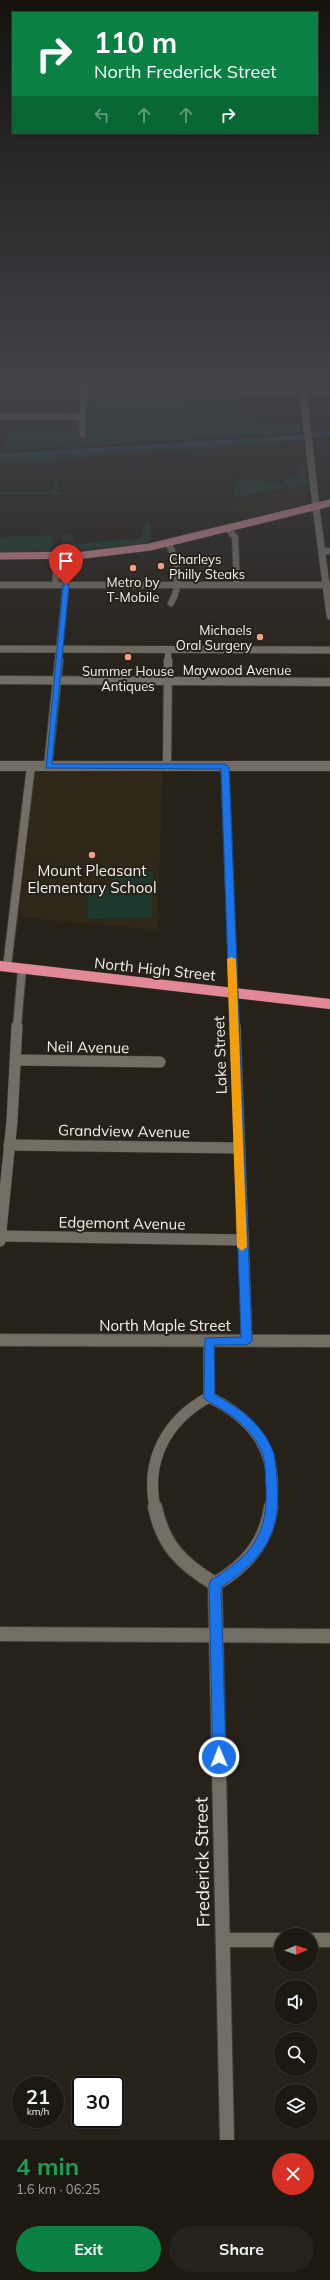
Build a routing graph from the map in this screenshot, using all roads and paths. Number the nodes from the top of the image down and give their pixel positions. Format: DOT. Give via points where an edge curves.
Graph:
graph roads {
  1 [pos="313,483"];
  2 [pos="330,504"];
  3 [pos="316,507"];
  4 [pos="228,529"];
  5 [pos="168,544"];
  6 [pos="326,551"];
  7 [pos="0,556"];
  8 [pos="58,556"];
  9 [pos="0,585"];
  10 [pos="56,585"];
  11 [pos="66,585"];
  12 [pos="175,585"];
  13 [pos="237,585"];
  14 [pos="328,585"];
  15 [pos="171,603"];
  16 [pos="330,616"];
  17 [pos="0,650"];
  18 [pos="60,650"];
  19 [pos="168,650"];
  20 [pos="330,650"];
  21 [pos="0,680"];
  22 [pos="58,680"];
  23 [pos="167,681"];
  24 [pos="330,682"];
  25 [pos="0,766"];
  26 [pos="31,766"];
  27 [pos="48,766"];
  28 [pos="330,766"];
  29 [pos="167,767"];
  30 [pos="225,767"];
  31 [pos="3,966"];
  32 [pos="22,969"];
  33 [pos="232,993"];
  34 [pos="330,1004"];
  35 [pos="16,1060"];
  36 [pos="160,1062"];
  37 [pos="9,1145"];
  38 [pos="238,1148"];
  39 [pos="4,1160"];
  40 [pos="0,1236"];
  41 [pos="242,1240"];
  42 [pos="0,1241"];
  43 [pos="0,1340"];
  44 [pos="209,1341"];
  45 [pos="247,1341"];
  46 [pos="330,1341"];
  47 [pos="209,1397"];
  48 [pos="215,1584"];
  49 [pos="0,1634"];
  50 [pos="218,1636"];
  51 [pos="330,1636"];
  52 [pos="223,1940"];
  53 [pos="274,1940"];
  54 [pos="318,1940"];
  55 [pos="330,1940"];
  56 [pos="227,2140"];
  1 -- 3 [label="street"];
  2 -- 3 [label="main road"];
  3 -- 4 [label="main road"];
  3 -- 6 [label="street"];
  4 -- 5 [label="main road"];
  4 -- 13 [label="street" via="234,535"];
  5 -- 8 [label="main road" via="117,552"];
  5 -- 12 [label="street" via="176,558"];
  6 -- 14 [label="street"];
  7 -- 8 [label="main road"];
  8 -- 10 [label="street"];
  9 -- 10 [label="street"];
  10 -- 11 [label="street"];
  11 -- 12 [label="street"];
  11 -- 18 [label="street"];
  12 -- 13 [label="street"];
  12 -- 15 [label="street"];
  13 -- 14 [label="street"];
  14 -- 16 [label="street"];
  17 -- 18 [label="street"];
  18 -- 19 [label="street"];
  18 -- 22 [label="street"];
  19 -- 20 [label="street"];
  19 -- 23 [label="street"];
  21 -- 22 [label="street, Maywood Avenue"];
  22 -- 23 [label="street, Maywood Avenue"];
  22 -- 27 [label="street"];
  23 -- 24 [label="street, Maywood Avenue"];
  23 -- 29 [label="street"];
  25 -- 26 [label="street"];
  26 -- 27 [label="street"];
  26 -- 31 [label="street"];
  27 -- 29 [label="street"];
  28 -- 30 [label="street"];
  29 -- 30 [label="street"];
  30 -- 33 [label="street, Lake Street"];
  31 -- 32 [label="highway, North High Street"];
  32 -- 33 [label="highway, North High Street"];
  32 -- 35 [label="street"];
  33 -- 34 [label="highway, North High Street"];
  33 -- 38 [label="street, Lake Street"];
  35 -- 36 [label="street, Neil Avenue"];
  35 -- 37 [label="street"];
  37 -- 38 [label="street, Grandview Avenue"];
  37 -- 39 [label="street"];
  38 -- 41 [label="street, Lake Street"];
  39 -- 40 [label="street"];
  40 -- 41 [label="street, Edgemont Avenue"];
  40 -- 42 [label="street"];
  41 -- 45 [label="street, Lake Street"];
  43 -- 44 [label="street, North Maple Street"];
  44 -- 45 [label="street, North Maple Street"];
  44 -- 47 [label="street"];
  45 -- 46 [label="street, North Maple Street"];
  47 -- 48 [label="street" via="185,1413 164,1439 155,1472 155,1502 160,1526 170,1547 188,1567"];
  47 -- 48 [label="street" via="232,1409 252,1426 259,1436 268,1454 273,1502 270,1521 259,1546 240,1568"];
  48 -- 50 [label="street, Frederick Street"];
  49 -- 50 [label="street"];
  50 -- 51 [label="street"];
  50 -- 52 [label="street, Frederick Street"];
  52 -- 53 [label="street"];
  52 -- 56 [label="street, Frederick Street"];
  54 -- 55 [label="street"];
}
